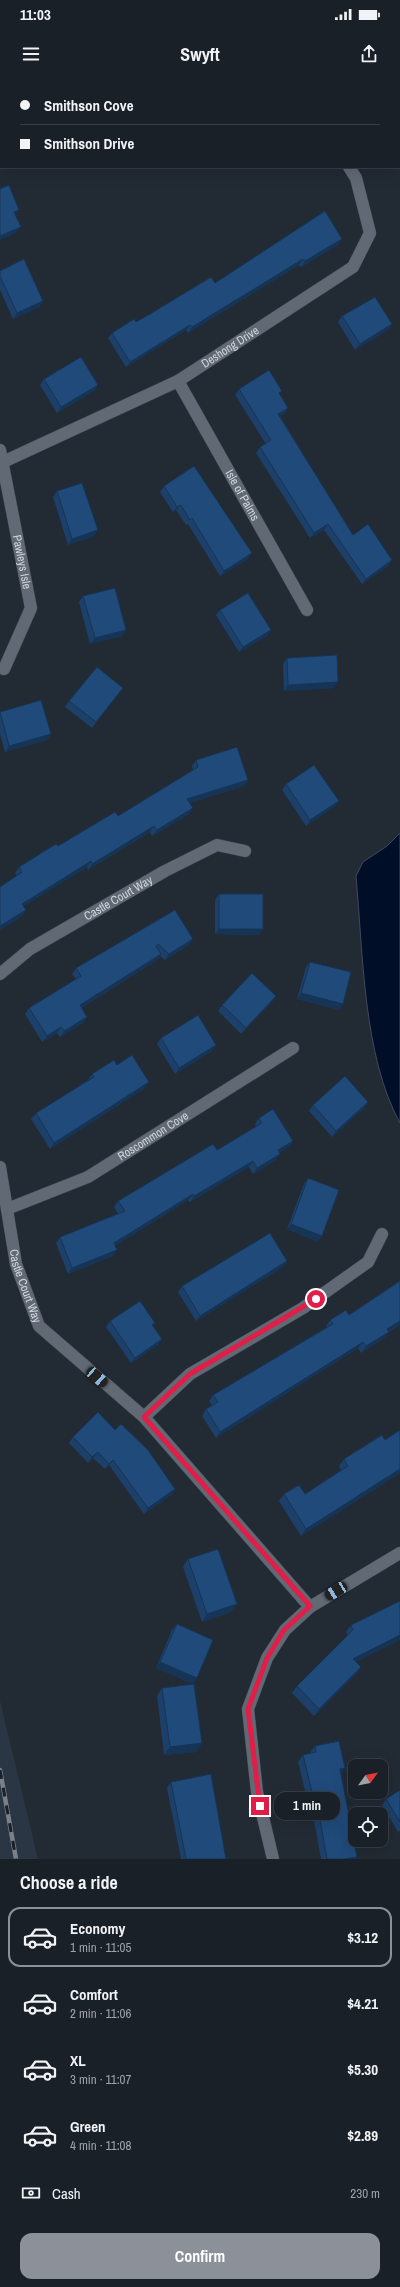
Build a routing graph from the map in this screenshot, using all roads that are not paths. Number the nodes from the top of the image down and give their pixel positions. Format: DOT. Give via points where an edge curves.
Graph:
graph roads {
  1 [pos="350,168"];
  2 [pos="178,381"];
  3 [pos="0,450"];
  4 [pos="4,462"];
  5 [pos="307,610"];
  6 [pos="4,670"];
  7 [pos="245,851"];
  8 [pos="0,974"];
  9 [pos="293,1048"];
  10 [pos="0,1167"];
  11 [pos="6,1209"];
  12 [pos="382,1234"];
  13 [pos="144,1417"];
  14 [pos="400,1553"];
  15 [pos="310,1606"];
  16 [pos="273,1859"];
  1 -- 2 [label="street, Deshong Drive" via="356,178 370,233 353,267"];
  2 -- 4 [label="street, Deshong Drive"];
  2 -- 5 [label="street, Isle of Palms"];
  3 -- 4 [label="street, Pawleys Isle"];
  4 -- 6 [label="street, Pawleys Isle" via="31,608"];
  7 -- 8 [label="street, Castle Court Way" via="217,845 166,871 30,949"];
  9 -- 11 [label="street, Roscommon Cove" via="88,1177"];
  10 -- 11 [label="street, Castle Court Way"];
  11 -- 13 [label="street, Castle Court Way" via="16,1264 39,1326"];
  12 -- 13 [label="street" via="368,1262 303,1308 190,1374"];
  13 -- 15 [label="street, Castle Court Way"];
  14 -- 15 [label="street"];
  15 -- 16 [label="street" via="284,1630 267,1658 248,1709 257,1792"];
}
